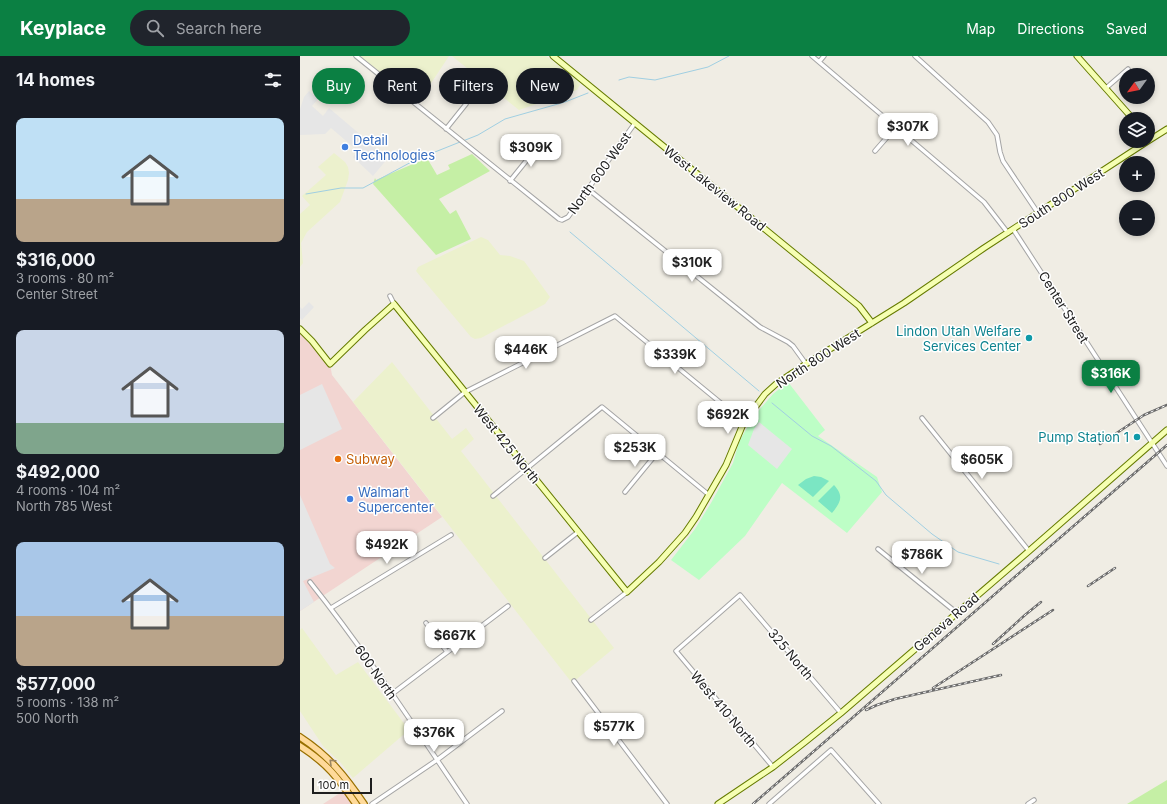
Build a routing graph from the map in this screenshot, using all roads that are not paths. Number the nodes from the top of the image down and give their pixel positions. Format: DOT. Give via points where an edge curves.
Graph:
graph roads {
  1 [pos="356,56"];
  2 [pos="554,56"];
  3 [pos="812,56"];
  4 [pos="824,56"];
  5 [pos="915,56"];
  6 [pos="1077,56"];
  7 [pos="819,62"];
  8 [pos="1119,77"];
  9 [pos="1106,88"];
  10 [pos="466,104"];
  11 [pos="1127,112"];
  12 [pos="635,123"];
  13 [pos="896,127"];
  14 [pos="446,129"];
  15 [pos="1167,129"];
  16 [pos="1155,136"];
  17 [pos="539,145"];
  18 [pos="1137,148"];
  19 [pos="875,151"];
  20 [pos="510,181"];
  21 [pos="588,189"];
  22 [pos="1038,213"];
  23 [pos="1014,229"];
  24 [pos="1008,234"];
  25 [pos="390,296"];
  26 [pos="394,304"];
  27 [pos="872,323"];
  28 [pos="300,329"];
  29 [pos="806,364"];
  30 [pos="465,392"];
  31 [pos="433,418"];
  32 [pos="922,418"];
  33 [pos="744,422"];
  34 [pos="1167,430"];
  35 [pos="1152,444"];
  36 [pos="657,453"];
  37 [pos="1167,466"];
  38 [pos="527,468"];
  39 [pos="625,492"];
  40 [pos="709,495"];
  41 [pos="492,496"];
  42 [pos="578,532"];
  43 [pos="451,535"];
  44 [pos="878,549"];
  45 [pos="1029,551"];
  46 [pos="545,558"];
  47 [pos="310,582"];
  48 [pos="627,592"];
  49 [pos="508,606"];
  50 [pos="331,608"];
  51 [pos="956,613"];
  52 [pos="591,620"];
  53 [pos="426,623"];
  54 [pos="676,651"];
  55 [pos="447,652"];
  56 [pos="574,681"];
  57 [pos="392,694"];
  58 [pos="502,711"];
  59 [pos="841,713"];
  60 [pos="300,737"];
  61 [pos="300,746"];
  62 [pos="437,760"];
  63 [pos="773,767"];
  64 [pos="1034,800"];
  65 [pos="356,804"];
  66 [pos="364,804"];
  67 [pos="372,804"];
  68 [pos="467,804"];
  69 [pos="667,804"];
  70 [pos="718,804"];
  71 [pos="769,804"];
  72 [pos="879,804"];
  73 [pos="1028,804"];
  1 -- 14 [label="street"];
  2 -- 12 [label="street, West Lakeview Road"];
  3 -- 7 [label="street"];
  4 -- 7 [label="street"];
  5 -- 22 [label="street" via="988,122 997,135 1003,161"];
  6 -- 9 [label="street"];
  7 -- 13 [label="street"];
  8 -- 9 [label="street"];
  9 -- 11 [label="street"];
  10 -- 14 [label="street"];
  12 -- 21 [label="street, North 600 West"];
  12 -- 27 [label="street, West Lakeview Road" via="859,306"];
  13 -- 19 [label="street"];
  13 -- 24 [label="street" via="984,202"];
  14 -- 20 [label="street"];
  15 -- 16 [label="street, South 800 West"];
  17 -- 20 [label="street"];
  18 -- 22 [label="street, South 800 West"];
  20 -- 21 [label="street, North 600 West" via="561,220 568,217"];
  21 -- 29 [label="street" via="760,327 793,346"];
  22 -- 23 [label="street, South 800 West"];
  23 -- 24 [label="street, North 800 West"];
  23 -- 35 [label="street, Center Street"];
  24 -- 27 [label="street, North 800 West"];
  25 -- 26 [label="street, West 425 North"];
  26 -- 28 [label="street" via="330,364"];
  26 -- 30 [label="street, West 425 North"];
  27 -- 29 [label="street, North 800 West"];
  29 -- 33 [label="street, North 800 West" via="765,394"];
  30 -- 31 [label="street"];
  30 -- 33 [label="street" via="615,316"];
  30 -- 38 [label="street, West 425 North"];
  32 -- 45 [label="street"];
  33 -- 40 [label="street, North 800 West" via="726,465"];
  34 -- 35 [label="street, Geneva Road"];
  35 -- 37 [label="street, Center Street"];
  35 -- 45 [label="street, Geneva Road"];
  36 -- 38 [label="street" via="602,407"];
  36 -- 39 [label="street"];
  36 -- 40 [label="street"];
  38 -- 41 [label="street"];
  38 -- 42 [label="street, West 425 North"];
  40 -- 48 [label="street, North 800 West" via="672,548"];
  42 -- 46 [label="street"];
  42 -- 48 [label="street, West 425 North"];
  43 -- 50 [label="street"];
  44 -- 51 [label="street"];
  45 -- 51 [label="street, Geneva Road"];
  47 -- 50 [label="street, 600 North"];
  48 -- 52 [label="street, North 800 West"];
  49 -- 55 [label="street"];
  50 -- 57 [label="street, 600 North"];
  51 -- 59 [label="street, Geneva Road"];
  53 -- 55 [label="street"];
  54 -- 59 [label="street, 325 North" via="740,595"];
  54 -- 63 [label="street, West 410 North"];
  55 -- 57 [label="street"];
  56 -- 69 [label="street"];
  57 -- 62 [label="street, 600 North"];
  58 -- 62 [label="street"];
  59 -- 63 [label="street, Geneva Road"];
  66 -- 60 [label="main road, one-way" via="335,765"];
  61 -- 65 [label="main road" via="331,771"];
  62 -- 67 [label="street"];
  62 -- 68 [label="street, 600 North"];
  63 -- 70 [label="street, Geneva Road"];
  64 -- 73 [label="street"];
  71 -- 72 [label="street" via="831,750"];
}
